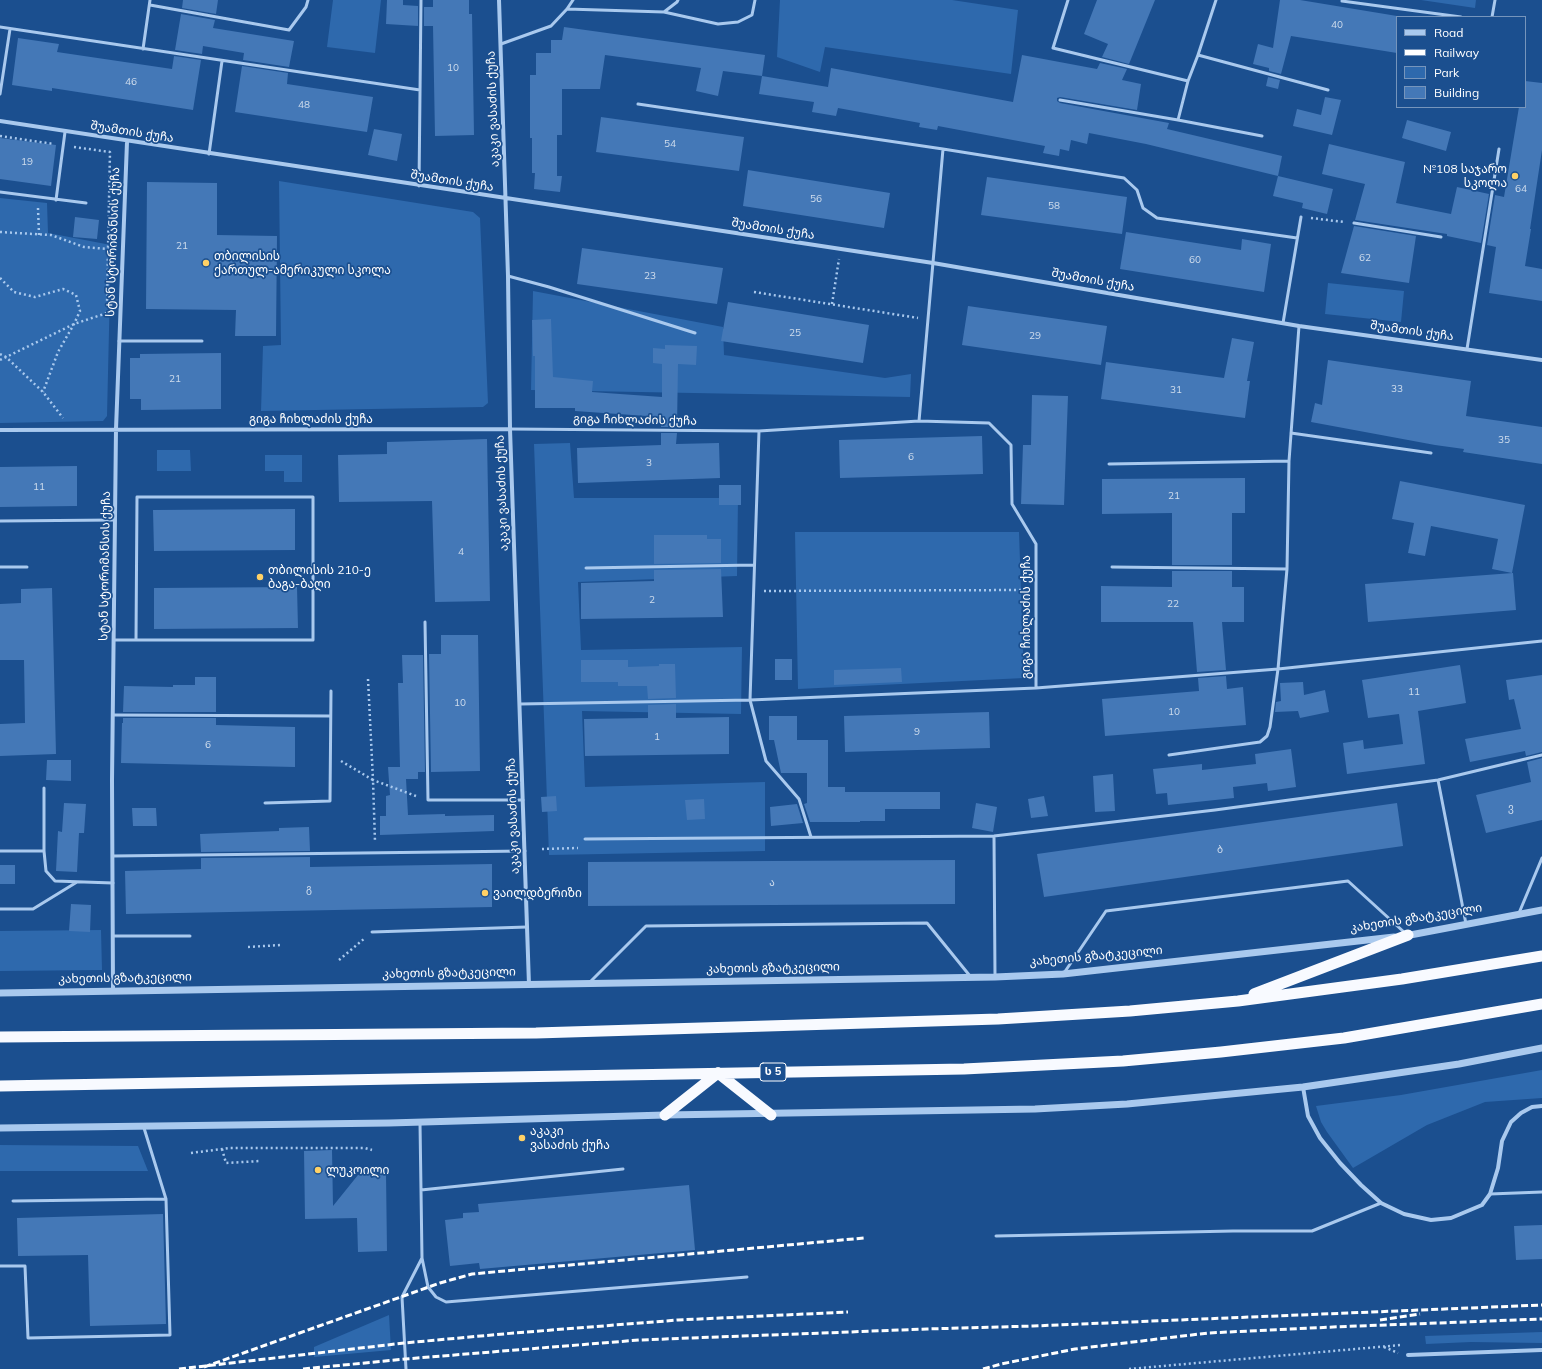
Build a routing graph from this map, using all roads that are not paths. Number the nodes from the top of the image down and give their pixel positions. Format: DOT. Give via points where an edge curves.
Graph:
graph roads {
  1 [pos="150,0"];
  2 [pos="308,0"];
  3 [pos="421,0"];
  4 [pos="499,0"];
  5 [pos="573,0"];
  6 [pos="678,0"];
  7 [pos="755,0"];
  8 [pos="1068,0"];
  9 [pos="1216,0"];
  10 [pos="1495,0"];
  11 [pos="1342,1"];
  12 [pos="150,5"];
  13 [pos="567,9"];
  14 [pos="664,12"];
  15 [pos="1454,16"];
  16 [pos="1492,16"];
  17 [pos="0,28"];
  18 [pos="10,29"];
  19 [pos="500,44"];
  20 [pos="143,49"];
  21 [pos="1198,55"];
  22 [pos="222,61"];
  23 [pos="1188,81"];
  24 [pos="420,90"];
  25 [pos="1328,90"];
  26 [pos="0,94"];
  27 [pos="1060,100"];
  28 [pos="638,104"];
  29 [pos="1178,120"];
  30 [pos="0,122"];
  31 [pos="65,132"];
  32 [pos="1262,136"];
  33 [pos="127,142"];
  34 [pos="943,149"];
  35 [pos="1500,149"];
  36 [pos="208,154"];
  37 [pos="419,186"];
  38 [pos="0,192"];
  39 [pos="506,199"];
  40 [pos="56,200"];
  41 [pos="86,204"];
  42 [pos="1301,217"];
  43 [pos="1354,223"];
  44 [pos="1441,237"];
  45 [pos="1297,238"];
  46 [pos="933,263"];
  47 [pos="508,276"];
  48 [pos="1283,323"];
  49 [pos="1299,326"];
  50 [pos="695,333"];
  51 [pos="119,341"];
  52 [pos="202,341"];
  53 [pos="1467,349"];
  54 [pos="1542,360"];
  55 [pos="919,421"];
  56 [pos="116,429"];
  57 [pos="510,429"];
  58 [pos="0,430"];
  59 [pos="759,431"];
  60 [pos="1291,433"];
  61 [pos="1431,454"];
  62 [pos="1289,461"];
  63 [pos="1110,464"];
  64 [pos="115,520"];
  65 [pos="0,521"];
  66 [pos="754,565"];
  67 [pos="0,567"];
  68 [pos="27,567"];
  69 [pos="1112,567"];
  70 [pos="586,568"];
  71 [pos="1287,569"];
  72 [pos="425,622"];
  73 [pos="114,640"];
  74 [pos="136,640"];
  75 [pos="1542,641"];
  76 [pos="1278,669"];
  77 [pos="1036,688"];
  78 [pos="330,691"];
  79 [pos="750,700"];
  80 [pos="520,704"];
  81 [pos="113,715"];
  82 [pos="330,716"];
  83 [pos="1169,755"];
  84 [pos="1542,755"];
  85 [pos="1438,780"];
  86 [pos="44,788"];
  87 [pos="523,800"];
  88 [pos="265,803"];
  89 [pos="994,836"];
  90 [pos="811,837"];
  91 [pos="585,839"];
  92 [pos="0,850"];
  93 [pos="44,850"];
  94 [pos="524,851"];
  95 [pos="113,856"];
  96 [pos="1542,858"];
  97 [pos="77,882"];
  98 [pos="113,882"];
  99 [pos="0,909"];
  100 [pos="1542,910"];
  101 [pos="1519,915"];
  102 [pos="1466,924"];
  103 [pos="527,927"];
  104 [pos="372,932"];
  105 [pos="1408,935"];
  106 [pos="113,936"];
  107 [pos="190,936"];
  108 [pos="1542,956"];
  109 [pos="1063,974"];
  110 [pos="995,977"];
  111 [pos="971,978"];
  112 [pos="529,984"];
  113 [pos="589,984"];
  114 [pos="114,991"];
  115 [pos="0,993"];
  116 [pos="1238,1000"];
  117 [pos="1542,1004"];
  118 [pos="0,1036"];
  119 [pos="1542,1048"];
  120 [pos="718,1073"];
  121 [pos="0,1086"];
  122 [pos="1302,1087"];
  123 [pos="1542,1106"];
  124 [pos="665,1115"];
  125 [pos="771,1115"];
  126 [pos="420,1121"];
  127 [pos="143,1127"];
  128 [pos="0,1128"];
  129 [pos="622,1169"];
  130 [pos="421,1190"];
  131 [pos="1542,1192"];
  132 [pos="1490,1194"];
  133 [pos="166,1198"];
  134 [pos="13,1200"];
  135 [pos="1381,1203"];
  136 [pos="996,1236"];
  137 [pos="422,1258"];
  138 [pos="0,1266"];
  139 [pos="747,1277"];
  140 [pos="1542,1350"];
  141 [pos="1408,1355"];
  142 [pos="406,1369"];
  1 -- 12 [label="lane"];
  2 -- 12 [label="lane" via="306,7 289,30"];
  3 -- 24 [label="lane"];
  4 -- 19 [label="street, აკაკი ვასაძის ქუჩა"];
  5 -- 13 [label="lane"];
  6 -- 14 [label="lane"];
  7 -- 14 [label="lane" via="752,15 738,22 718,24"];
  8 -- 23 [label="lane" via="1053,48"];
  9 -- 21 [label="lane"];
  10 -- 16 [label="lane"];
  11 -- 15 [label="lane"];
  12 -- 20 [label="lane"];
  13 -- 14 [label="lane"];
  13 -- 19 [label="lane" via="551,26"];
  17 -- 18 [label="lane"];
  18 -- 20 [label="lane"];
  18 -- 26 [label="lane"];
  19 -- 39 [label="street, აკაკი ვასაძის ქუჩა"];
  20 -- 22 [label="lane"];
  21 -- 23 [label="lane"];
  21 -- 25 [label="lane"];
  22 -- 24 [label="lane"];
  22 -- 36 [label="lane"];
  23 -- 29 [label="lane"];
  24 -- 37 [label="lane"];
  27 -- 29 [label="lane"];
  28 -- 34 [label="lane"];
  29 -- 32 [label="lane"];
  30 -- 31 [label="street, შუამთის ქუჩა"];
  31 -- 33 [label="street, შუამთის ქუჩა"];
  31 -- 40 [label="lane"];
  33 -- 36 [label="street, შუამთის ქუჩა"];
  33 -- 51 [label="street, სტან სტორიმანსის ქუჩა"];
  34 -- 45 [label="lane" via="1124,178 1137,190 1143,208 1157,218"];
  34 -- 46 [label="lane"];
  35 -- 53 [label="lane"];
  36 -- 37 [label="street, შუამთის ქუჩა"];
  37 -- 39 [label="street, შუამთის ქუჩა"];
  38 -- 40 [label="lane"];
  39 -- 46 [label="street, შუამთის ქუჩა"];
  39 -- 47 [label="street, აკაკი ვასაძის ქუჩა"];
  40 -- 41 [label="lane"];
  42 -- 45 [label="lane"];
  43 -- 44 [label="lane"];
  45 -- 48 [label="lane"];
  46 -- 48 [label="street, შუამთის ქუჩა"];
  46 -- 55 [label="lane"];
  47 -- 50 [label="lane"];
  47 -- 57 [label="street, აკაკი ვასაძის ქუჩა"];
  48 -- 49 [label="street, შუამთის ქუჩა"];
  49 -- 53 [label="street, შუამთის ქუჩა"];
  49 -- 60 [label="lane"];
  51 -- 52 [label="lane"];
  51 -- 56 [label="street, სტან სტორიმანსის ქუჩა"];
  53 -- 54 [label="street, შუამთის ქუჩა"];
  55 -- 59 [label="lane, გიგა ჩიხლაძის ქუჩა"];
  55 -- 77 [label="lane, გიგა ჩიხლაძის ქუჩა" via="990,423 1011,445 1012,504 1036,544"];
  56 -- 57 [label="street, გიგა ჩიხლაძის ქუჩა"];
  56 -- 58 [label="street, გიგა ჩიხლაძის ქუჩა"];
  56 -- 64 [label="street, სტან სტორიმანსის ქუჩა"];
  57 -- 59 [label="lane, გიგა ჩიხლაძის ქუჩა"];
  57 -- 80 [label="street, აკაკი ვასაძის ქუჩა"];
  59 -- 66 [label="lane"];
  60 -- 61 [label="lane"];
  60 -- 62 [label="lane"];
  62 -- 63 [label="lane"];
  62 -- 71 [label="lane"];
  64 -- 65 [label="lane"];
  64 -- 73 [label="street, სტან სტორიმანსის ქუჩა"];
  66 -- 70 [label="lane"];
  66 -- 79 [label="lane"];
  67 -- 68 [label="lane"];
  69 -- 71 [label="lane"];
  71 -- 76 [label="lane"];
  72 -- 87 [label="lane" via="428,800"];
  73 -- 74 [label="lane"];
  73 -- 81 [label="street, სტან სტორიმანსის ქუჩა"];
  74 -- 74 [label="lane" via="313,640 313,497 137,497"];
  75 -- 76 [label="lane"];
  76 -- 77 [label="lane"];
  76 -- 83 [label="lane" via="1270,727 1267,736 1260,742"];
  77 -- 79 [label="lane"];
  78 -- 82 [label="lane"];
  79 -- 80 [label="lane"];
  79 -- 90 [label="lane" via="766,761 799,799"];
  80 -- 87 [label="street, აკაკი ვასაძის ქუჩა"];
  81 -- 82 [label="lane"];
  81 -- 95 [label="street, სტან სტორიმანსის ქუჩა"];
  82 -- 88 [label="lane" via="330,801"];
  84 -- 85 [label="lane"];
  85 -- 89 [label="lane"];
  85 -- 102 [label="lane"];
  86 -- 93 [label="lane"];
  87 -- 94 [label="street, აკაკი ვასაძის ქუჩა"];
  89 -- 90 [label="lane"];
  89 -- 110 [label="lane"];
  90 -- 91 [label="lane"];
  92 -- 93 [label="lane"];
  93 -- 97 [label="lane" via="46,871 55,881"];
  94 -- 95 [label="lane"];
  94 -- 103 [label="street, აკაკი ვასაძის ქუჩა"];
  95 -- 98 [label="street, სტან სტორიმანსის ქუჩა"];
  96 -- 101 [label="lane"];
  97 -- 98 [label="lane"];
  97 -- 99 [label="lane" via="33,909"];
  98 -- 106 [label="street, სტან სტორიმანსის ქუჩა"];
  100 -- 101 [label="street, კახეთის გზატკეცილი"];
  101 -- 102 [label="street, კახეთის გზატკეცილი"];
  102 -- 105 [label="street, კახეთის გზატკეცილი"];
  103 -- 104 [label="lane"];
  103 -- 112 [label="street, აკაკი ვასაძის ქუჩა"];
  105 -- 109 [label="street, კახეთის გზატკეცილი"];
  105 -- 109 [label="lane" via="1348,881 1106,911"];
  105 -- 116 [label="highway"];
  106 -- 107 [label="lane"];
  106 -- 114 [label="street, სტან სტორიმანსის ქუჩა"];
  108 -- 116 [label="highway" via="1394,980"];
  109 -- 110 [label="street, კახეთის გზატკეცილი"];
  110 -- 111 [label="street, კახეთის გზატკეცილი"];
  111 -- 113 [label="street, კახეთის გზატკეცილი"];
  111 -- 113 [label="lane" via="926,923 646,926"];
  112 -- 113 [label="street, კახეთის გზატკეცილი"];
  112 -- 114 [label="street, კახეთის გზატკეცილი"];
  114 -- 115 [label="street, კახეთის გზატკეცილი"];
  116 -- 118 [label="highway" via="1130,1011 998,1019 536,1033"];
  117 -- 120 [label="highway, ს 5" via="1344,1038 1130,1060 964,1069"];
  119 -- 122 [label="street" via="1459,1064"];
  120 -- 121 [label="highway, ს 5"];
  120 -- 124 [label="highway"];
  120 -- 125 [label="highway"];
  122 -- 125 [label="street" via="1127,1104 1035,1109"];
  122 -- 135 [label="street" via="1308,1116 1320,1138 1361,1186"];
  123 -- 132 [label="street" via="1532,1107 1511,1122 1502,1141 1498,1168"];
  124 -- 125 [label="street"];
  124 -- 126 [label="street"];
  126 -- 127 [label="street"];
  126 -- 130 [label="lane"];
  127 -- 128 [label="street"];
  127 -- 133 [label="lane"];
  129 -- 130 [label="lane"];
  130 -- 137 [label="lane"];
  131 -- 132 [label="lane"];
  132 -- 135 [label="street" via="1482,1205 1451,1218 1431,1220 1404,1214"];
  133 -- 134 [label="lane"];
  133 -- 138 [label="lane" via="170,1335 28,1338 24,1266"];
  135 -- 136 [label="lane" via="1312,1231"];
  137 -- 139 [label="lane" via="428,1287 436,1297 446,1302"];
  137 -- 142 [label="lane" via="402,1297"];
  140 -- 141 [label="street"];
}
